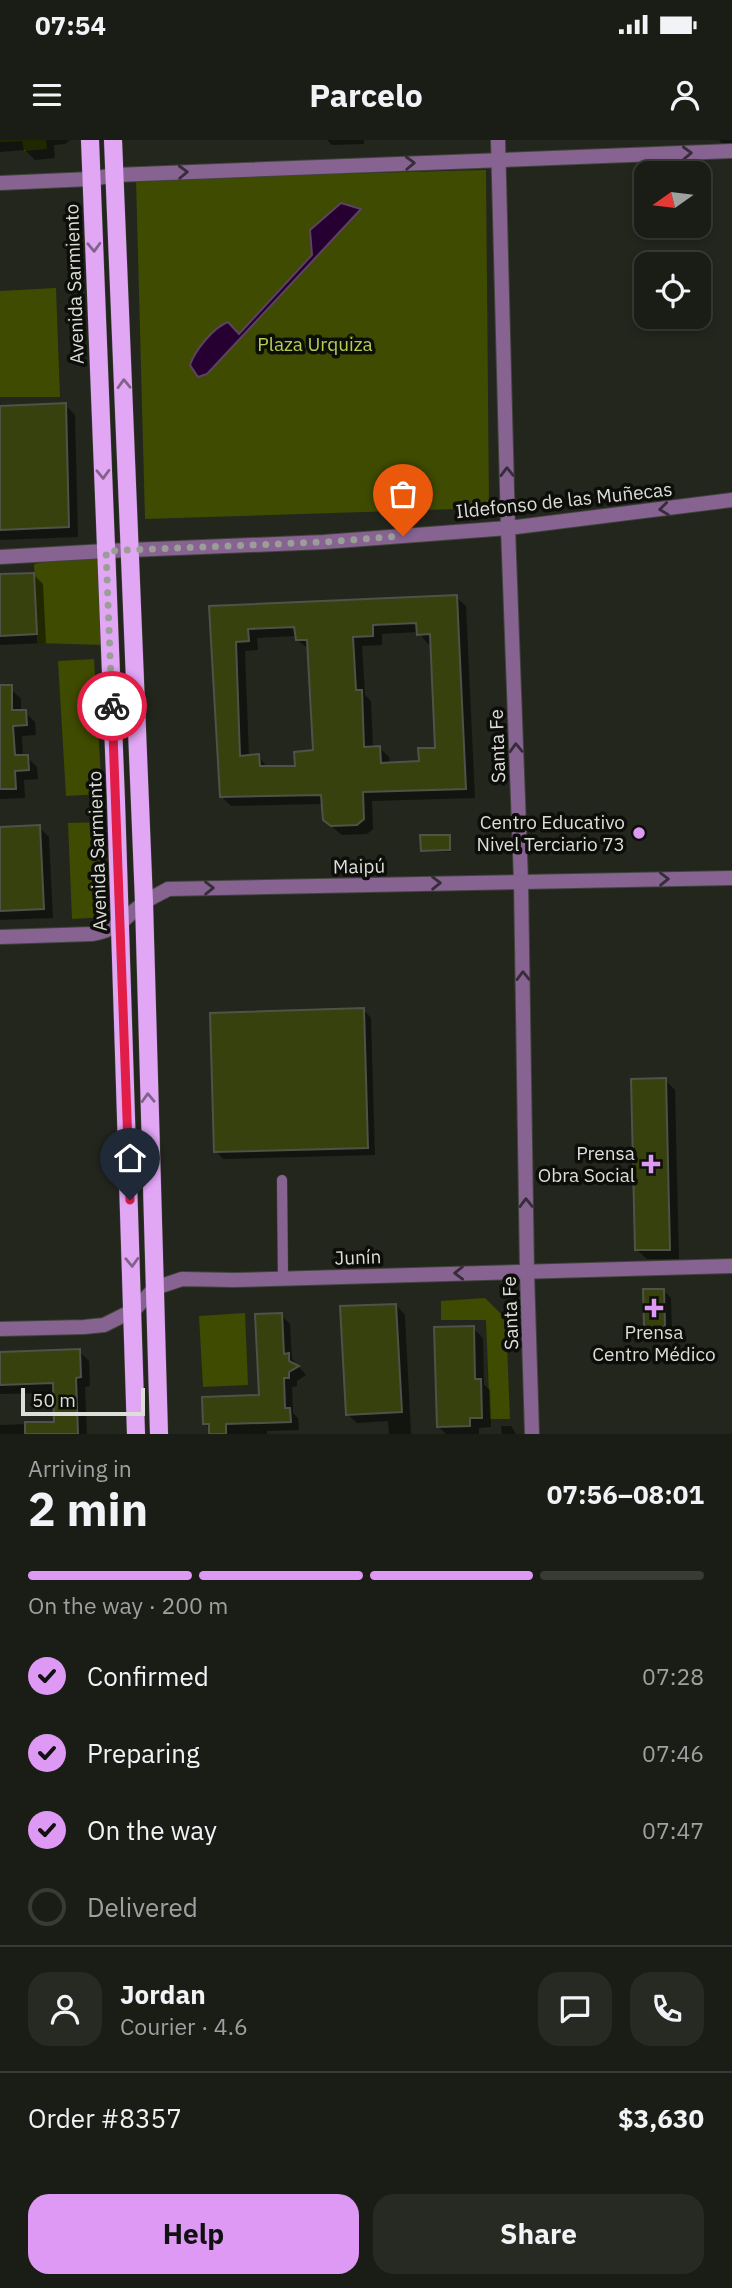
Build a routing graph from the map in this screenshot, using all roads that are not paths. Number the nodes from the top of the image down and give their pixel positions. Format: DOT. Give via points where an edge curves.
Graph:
graph roads {
  1 [pos="90,140"];
  2 [pos="113,140"];
  3 [pos="498,140"];
  4 [pos="732,151"];
  5 [pos="499,159"];
  6 [pos="115,175"];
  7 [pos="91,178"];
  8 [pos="0,183"];
  9 [pos="732,500"];
  10 [pos="508,528"];
  11 [pos="131,550"];
  12 [pos="106,551"];
  13 [pos="0,557"];
  14 [pos="732,878"];
  15 [pos="521,881"];
  16 [pos="144,902"];
  17 [pos="120,925"];
  18 [pos="0,937"];
  19 [pos="282,1180"];
  20 [pos="732,1266"];
  21 [pos="527,1272"];
  22 [pos="283,1278"];
  23 [pos="155,1288"];
  24 [pos="134,1310"];
  25 [pos="0,1329"];
  26 [pos="136,1434"];
  27 [pos="159,1434"];
  28 [pos="533,1434"];
  1 -- 7 [label="main road, Avenida Sarmiento"];
  2 -- 6 [label="main road"];
  3 -- 5 [label="street, Santa Fe"];
  5 -- 4 [label="street, one-way"];
  6 -- 5 [label="street, one-way"];
  10 -- 5 [label="street, Santa Fe, one-way"];
  6 -- 7 [label="street"];
  11 -- 6 [label="main road, one-way"];
  7 -- 8 [label="street"];
  7 -- 12 [label="main road, Avenida Sarmiento, one-way"];
  9 -- 10 [label="street, Ildefonso de las Muñecas, one-way"];
  10 -- 11 [label="street, Ildefonso de las Muñecas"];
  15 -- 10 [label="street, Santa Fe, one-way"];
  11 -- 12 [label="street, Ildefonso de las Muñecas"];
  11 -- 16 [label="main road"];
  12 -- 13 [label="street, Ildefonso de las Muñecas"];
  12 -- 17 [label="main road, Avenida Sarmiento"];
  15 -- 14 [label="street, Maipú, one-way"];
  16 -- 15 [label="street, Maipú, one-way" via="169,889"];
  21 -- 15 [label="street, Santa Fe, one-way"];
  16 -- 17 [label="street, Maipú"];
  23 -- 16 [label="main road, one-way"];
  17 -- 18 [label="street, Maipú" via="92,934"];
  17 -- 24 [label="main road, Avenida Sarmiento, one-way"];
  19 -- 22 [label="lane"];
  20 -- 21 [label="street, Junín"];
  21 -- 22 [label="street, Junín, one-way"];
  21 -- 28 [label="street, Santa Fe"];
  22 -- 23 [label="street, Junín" via="182,1279"];
  23 -- 24 [label="street"];
  23 -- 27 [label="main road"];
  24 -- 25 [label="street" via="104,1325"];
  24 -- 26 [label="main road, Avenida Sarmiento"];
}
